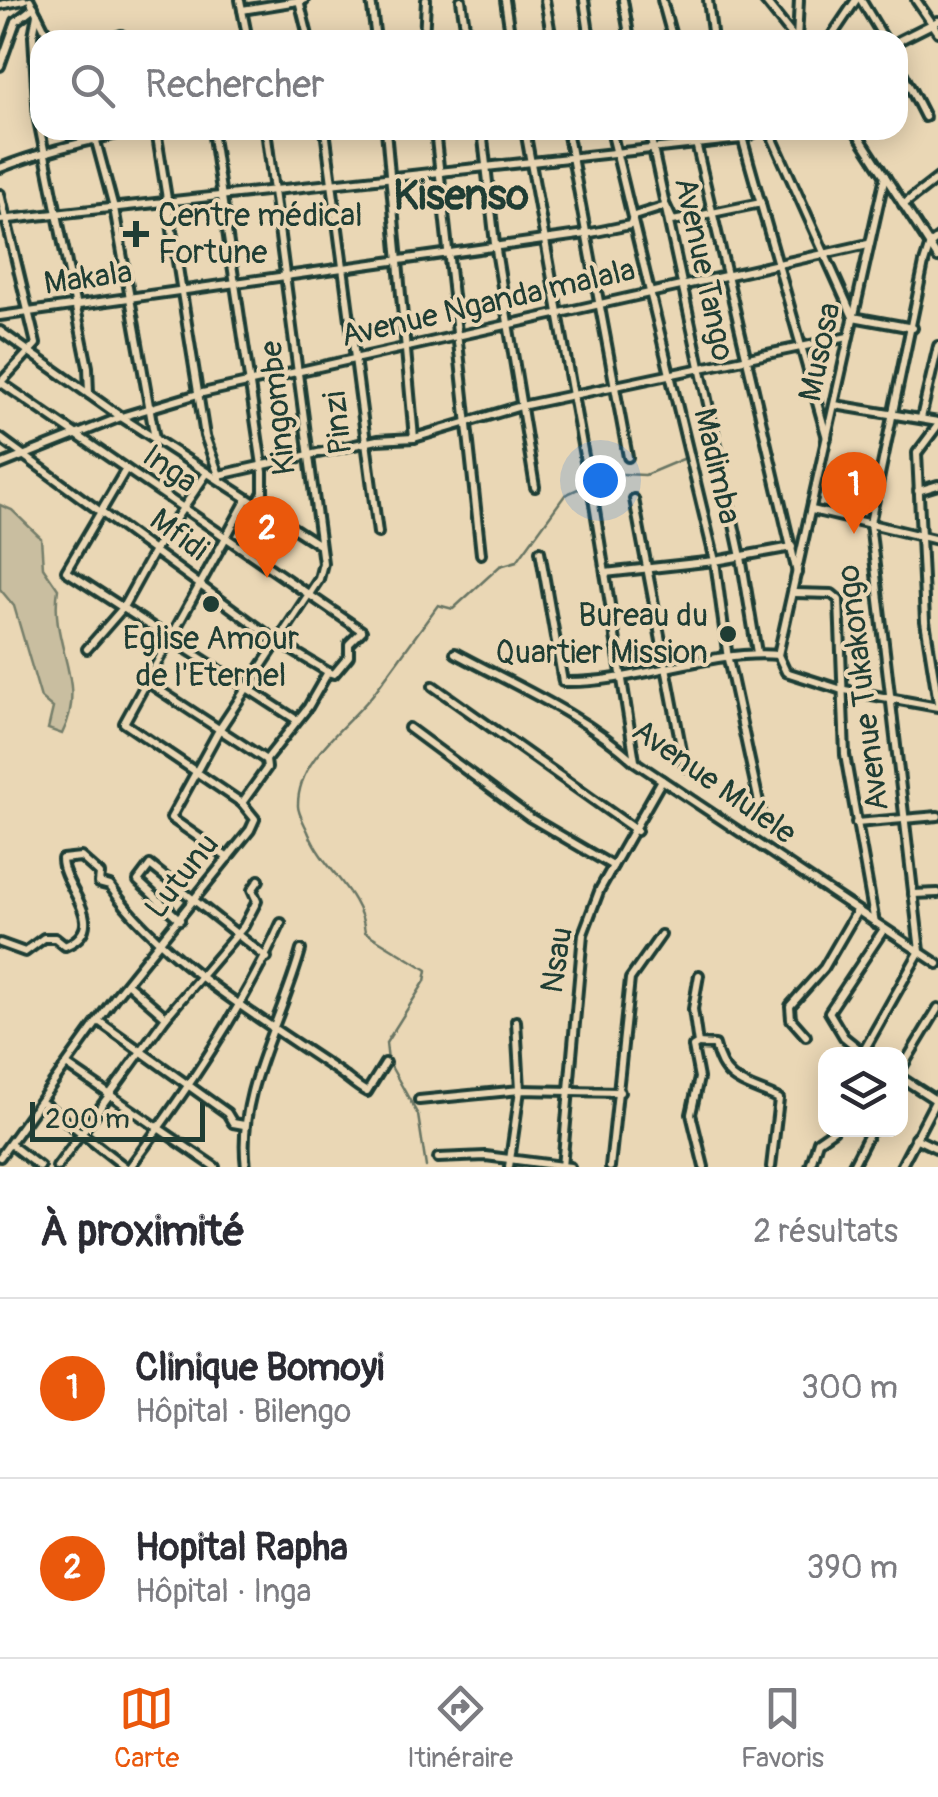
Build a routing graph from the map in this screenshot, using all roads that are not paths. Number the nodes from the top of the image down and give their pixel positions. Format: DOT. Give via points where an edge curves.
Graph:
graph roads {
  1 [pos="240,0"];
  2 [pos="301,0"];
  3 [pos="371,0"];
  4 [pos="426,0"];
  5 [pos="461,0"];
  6 [pos="505,0"];
  7 [pos="545,0"];
  8 [pos="584,0"];
  9 [pos="623,0"];
  10 [pos="662,0"];
  11 [pos="708,0"];
  12 [pos="764,0"];
  13 [pos="858,0"];
  14 [pos="916,0"];
  15 [pos="800,2"];
  16 [pos="0,4"];
  17 [pos="31,5"];
  18 [pos="242,10"];
  19 [pos="935,22"];
  20 [pos="32,30"];
  21 [pos="45,30"];
  22 [pos="246,30"];
  23 [pos="307,30"];
  24 [pos="375,30"];
  25 [pos="424,30"];
  26 [pos="466,30"];
  27 [pos="510,30"];
  28 [pos="550,30"];
  29 [pos="588,30"];
  30 [pos="628,30"];
  31 [pos="670,30"];
  32 [pos="712,30"];
  33 [pos="788,30"];
  34 [pos="797,30"];
  35 [pos="836,30"];
  36 [pos="878,30"];
  37 [pos="938,32"];
  38 [pos="908,36"];
  39 [pos="0,66"];
  40 [pos="908,83"];
  41 [pos="926,117"];
  42 [pos="43,140"];
  43 [pos="92,140"];
  44 [pos="97,140"];
  45 [pos="158,140"];
  46 [pos="214,140"];
  47 [pos="267,140"];
  48 [pos="327,140"];
  49 [pos="387,140"];
  50 [pos="436,140"];
  51 [pos="483,140"];
  52 [pos="527,140"];
  53 [pos="569,140"];
  54 [pos="613,140"];
  55 [pos="651,140"];
  56 [pos="695,140"];
  57 [pos="714,140"];
  58 [pos="743,140"];
  59 [pos="773,140"];
  60 [pos="861,140"];
  61 [pos="696,144"];
  62 [pos="652,148"];
  63 [pos="44,151"];
  64 [pos="616,153"];
  65 [pos="572,158"];
  66 [pos="530,162"];
  67 [pos="484,166"];
  68 [pos="0,168"];
  69 [pos="439,174"];
  70 [pos="885,176"];
  71 [pos="390,178"];
  72 [pos="938,178"];
  73 [pos="334,184"];
  74 [pos="274,190"];
  75 [pos="0,194"];
  76 [pos="224,194"];
  77 [pos="761,203"];
  78 [pos="170,204"];
  79 [pos="903,205"];
  80 [pos="666,206"];
  81 [pos="114,208"];
  82 [pos="57,214"];
  83 [pos="713,215"];
  84 [pos="634,216"];
  85 [pos="4,220"];
  86 [pos="586,234"];
  87 [pos="544,238"];
  88 [pos="938,238"];
  89 [pos="495,244"];
  90 [pos="868,244"];
  91 [pos="930,244"];
  92 [pos="448,251"];
  93 [pos="822,253"];
  94 [pos="938,258"];
  95 [pos="398,261"];
  96 [pos="778,262"];
  97 [pos="343,265"];
  98 [pos="288,274"];
  99 [pos="727,276"];
  100 [pos="238,281"];
  101 [pos="682,284"];
  102 [pos="182,289"];
  103 [pos="649,291"];
  104 [pos="132,299"];
  105 [pos="598,302"];
  106 [pos="75,305"];
  107 [pos="29,312"];
  108 [pos="556,312"];
  109 [pos="0,316"];
  110 [pos="853,317"];
  111 [pos="509,325"];
  112 [pos="912,328"];
  113 [pos="0,330"];
  114 [pos="457,336"];
  115 [pos="848,337"];
  116 [pos="802,343"];
  117 [pos="408,344"];
  118 [pos="938,346"];
  119 [pos="28,351"];
  120 [pos="748,356"];
  121 [pos="356,358"];
  122 [pos="699,368"];
  123 [pos="300,372"];
  124 [pos="670,374"];
  125 [pos="938,374"];
  126 [pos="0,382"];
  127 [pos="250,384"];
  128 [pos="926,386"];
  129 [pos="615,388"];
  130 [pos="89,394"];
  131 [pos="198,394"];
  132 [pos="572,396"];
  133 [pos="834,405"];
  134 [pos="520,406"];
  135 [pos="147,410"];
  136 [pos="892,413"];
  137 [pos="121,417"];
  138 [pos="921,418"];
  139 [pos="469,422"];
  140 [pos="938,423"];
  141 [pos="77,436"];
  142 [pos="0,438"];
  143 [pos="414,438"];
  144 [pos="827,439"];
  145 [pos="156,440"];
  146 [pos="364,443"];
  147 [pos="309,454"];
  148 [pos="26,456"];
  149 [pos="628,457"];
  150 [pos="0,465"];
  151 [pos="586,467"];
  152 [pos="262,468"];
  153 [pos="126,469"];
  154 [pos="208,473"];
  155 [pos="220,477"];
  156 [pos="938,485"];
  157 [pos="535,487"];
  158 [pos="918,491"];
  159 [pos="593,498"];
  160 [pos="246,499"];
  161 [pos="634,499"];
  162 [pos="256,505"];
  163 [pos="104,510"];
  164 [pos="185,510"];
  165 [pos="812,510"];
  166 [pos="870,522"];
  167 [pos="378,533"];
  168 [pos="920,534"];
  169 [pos="226,538"];
  170 [pos="938,540"];
  171 [pos="319,544"];
  172 [pos="792,546"];
  173 [pos="155,550"];
  174 [pos="540,551"];
  175 [pos="482,554"];
  176 [pos="741,556"];
  177 [pos="714,561"];
  178 [pos="647,568"];
  179 [pos="604,573"];
  180 [pos="798,579"];
  181 [pos="200,583"];
  182 [pos="795,593"];
  183 [pos="306,595"];
  184 [pos="122,609"];
  185 [pos="362,632"];
  186 [pos="170,640"];
  187 [pos="275,640"];
  188 [pos="88,649"];
  189 [pos="456,653"];
  190 [pos="758,653"];
  191 [pos="778,655"];
  192 [pos="728,659"];
  193 [pos="667,671"];
  194 [pos="328,672"];
  195 [pos="623,676"];
  196 [pos="144,680"];
  197 [pos="433,686"];
  198 [pos="246,688"];
  199 [pos="839,689"];
  200 [pos="889,696"];
  201 [pos="938,705"];
  202 [pos="295,718"];
  203 [pos="408,728"];
  204 [pos="219,730"];
  205 [pos="266,760"];
  206 [pos="636,762"];
  207 [pos="685,767"];
  208 [pos="197,774"];
  209 [pos="662,780"];
  210 [pos="242,803"];
  211 [pos="762,816"];
  212 [pos="938,816"];
  213 [pos="903,820"];
  214 [pos="856,823"];
  215 [pos="637,831"];
  216 [pos="228,858"];
  217 [pos="613,866"];
  218 [pos="259,880"];
  219 [pos="938,893"];
  220 [pos="913,894"];
  221 [pos="197,898"];
  222 [pos="857,910"];
  223 [pos="180,920"];
  224 [pos="281,922"];
  225 [pos="875,923"];
  226 [pos="884,929"];
  227 [pos="235,934"];
  228 [pos="661,935"];
  229 [pos="164,941"];
  230 [pos="0,943"];
  231 [pos="301,950"];
  232 [pos="920,952"];
  233 [pos="268,958"];
  234 [pos="938,964"];
  235 [pos="699,975"];
  236 [pos="202,976"];
  237 [pos="128,984"];
  238 [pos="239,1007"];
  239 [pos="938,1008"];
  240 [pos="166,1017"];
  241 [pos="516,1021"];
  242 [pos="100,1022"];
  243 [pos="270,1029"];
  244 [pos="806,1036"];
  245 [pos="698,1044"];
  246 [pos="856,1047"];
  247 [pos="868,1047"];
  248 [pos="140,1052"];
  249 [pos="908,1060"];
  250 [pos="385,1063"];
  251 [pos="68,1066"];
  252 [pos="908,1079"];
  253 [pos="188,1088"];
  254 [pos="520,1090"];
  255 [pos="570,1092"];
  256 [pos="620,1092"];
  257 [pos="111,1095"];
  258 [pos="937,1099"];
  259 [pos="419,1100"];
  260 [pos="42,1102"];
  261 [pos="244,1125"];
  262 [pos="158,1129"];
  263 [pos="84,1135"];
  264 [pos="824,1137"];
  265 [pos="867,1137"];
  266 [pos="915,1138"];
  267 [pos="10,1144"];
  268 [pos="938,1148"];
  269 [pos="0,1157"];
  270 [pos="438,1158"];
  271 [pos="509,1163"];
  272 [pos="565,1166"];
  273 [pos="40,1167"];
  274 [pos="56,1167"];
  275 [pos="128,1167"];
  276 [pos="215,1167"];
  277 [pos="246,1167"];
  278 [pos="610,1167"];
  279 [pos="704,1167"];
  280 [pos="771,1167"];
  281 [pos="810,1167"];
  282 [pos="852,1167"];
  283 [pos="901,1167"];
  1 -- 18 [label="street"];
  2 -- 18 [label="street"];
  2 -- 23 [label="street"];
  3 -- 24 [label="street"];
  4 -- 25 [label="street"];
  5 -- 26 [label="street"];
  6 -- 27 [label="street"];
  7 -- 28 [label="street"];
  8 -- 29 [label="street"];
  9 -- 30 [label="street"];
  10 -- 31 [label="street"];
  11 -- 32 [label="street"];
  12 -- 33 [label="street"];
  13 -- 35 [label="street"];
  13 -- 36 [label="street"];
  14 -- 19 [label="street"];
  15 -- 34 [label="street"];
  16 -- 17 [label="street"];
  17 -- 20 [label="street"];
  17 -- 21 [label="street"];
  17 -- 39 [label="street" via="16,21"];
  18 -- 22 [label="street"];
  19 -- 37 [label="street"];
  19 -- 38 [label="street"];
  40 -- 41 [label="street"];
  42 -- 63 [label="street"];
  43 -- 63 [label="street"];
  44 -- 81 [label="street"];
  45 -- 78 [label="street"];
  46 -- 76 [label="street"];
  47 -- 74 [label="street, Kingombe"];
  48 -- 73 [label="street, Pinzi"];
  49 -- 71 [label="street"];
  50 -- 69 [label="street"];
  51 -- 67 [label="street"];
  52 -- 66 [label="street"];
  53 -- 65 [label="street"];
  54 -- 64 [label="street, Madimba"];
  55 -- 62 [label="street, Avenue Tango"];
  56 -- 61 [label="street"];
  57 -- 61 [label="street"];
  58 -- 77 [label="street"];
  59 -- 93 [label="street"];
  60 -- 70 [label="street"];
  61 -- 62 [label="street"];
  61 -- 83 [label="street"];
  62 -- 64 [label="street"];
  62 -- 80 [label="street, Avenue Tango"];
  63 -- 68 [label="street"];
  63 -- 82 [label="street"];
  64 -- 65 [label="street"];
  64 -- 84 [label="street, Madimba"];
  65 -- 66 [label="street"];
  65 -- 86 [label="street"];
  66 -- 67 [label="street"];
  66 -- 87 [label="street"];
  67 -- 69 [label="street"];
  67 -- 89 [label="street"];
  69 -- 71 [label="street"];
  69 -- 92 [label="street"];
  70 -- 79 [label="street"];
  70 -- 90 [label="street, Musosa"];
  71 -- 73 [label="street"];
  71 -- 95 [label="street"];
  72 -- 79 [label="street"];
  73 -- 74 [label="street"];
  73 -- 97 [label="street, Pinzi"];
  74 -- 76 [label="street"];
  74 -- 98 [label="street, Kingombe"];
  75 -- 85 [label="street"];
  76 -- 78 [label="street"];
  76 -- 100 [label="street"];
  77 -- 83 [label="street"];
  77 -- 96 [label="street"];
  78 -- 81 [label="street"];
  78 -- 102 [label="street"];
  79 -- 91 [label="street"];
  80 -- 83 [label="street" via="673,221"];
  80 -- 84 [label="street, Makala"];
  80 -- 101 [label="street, Avenue Tango"];
  81 -- 82 [label="street"];
  81 -- 104 [label="street"];
  82 -- 85 [label="street"];
  82 -- 106 [label="street"];
  83 -- 99 [label="street"];
  84 -- 86 [label="street, Makala" via="630,225"];
  84 -- 103 [label="street, Madimba"];
  85 -- 107 [label="street"];
  86 -- 87 [label="street, Makala"];
  86 -- 105 [label="street"];
  87 -- 89 [label="street, Makala"];
  87 -- 108 [label="street"];
  88 -- 91 [label="street"];
  89 -- 92 [label="street, Makala"];
  89 -- 111 [label="street"];
  90 -- 93 [label="street, Avenue Nganda malala"];
  90 -- 110 [label="street, Musosa"];
  91 -- 94 [label="street"];
  91 -- 112 [label="street, Avenue Tukakongo"];
  92 -- 95 [label="street, Makala"];
  92 -- 114 [label="street"];
  93 -- 96 [label="street, Avenue Nganda malala"];
  93 -- 110 [label="street"];
  95 -- 97 [label="street, Makala"];
  95 -- 117 [label="street"];
  96 -- 99 [label="street, Avenue Nganda malala"];
  96 -- 116 [label="street"];
  97 -- 98 [label="street, Makala"];
  97 -- 121 [label="street, Pinzi"];
  98 -- 100 [label="street, Makala"];
  98 -- 123 [label="street, Kingombe"];
  99 -- 101 [label="street, Avenue Nganda malala"];
  99 -- 120 [label="street"];
  100 -- 102 [label="street, Makala"];
  100 -- 127 [label="street"];
  101 -- 103 [label="street, Avenue Nganda malala"];
  101 -- 122 [label="street, Avenue Tango"];
  102 -- 104 [label="street, Makala"];
  102 -- 131 [label="street"];
  103 -- 105 [label="street, Avenue Nganda malala"];
  103 -- 124 [label="street, Madimba"];
  104 -- 106 [label="street, Makala"];
  104 -- 135 [label="street"];
  105 -- 108 [label="street, Avenue Nganda malala"];
  105 -- 129 [label="street"];
  106 -- 107 [label="street, Makala"];
  106 -- 130 [label="street"];
  107 -- 109 [label="street, Makala"];
  107 -- 119 [label="street" via="36,346"];
  108 -- 111 [label="street, Avenue Nganda malala"];
  108 -- 132 [label="street"];
  110 -- 112 [label="street"];
  110 -- 115 [label="street, Musosa"];
  111 -- 114 [label="street, Avenue Nganda malala"];
  111 -- 134 [label="street"];
  112 -- 136 [label="street, Avenue Tukakongo"];
  113 -- 119 [label="street"];
  114 -- 117 [label="street, Avenue Nganda malala"];
  114 -- 139 [label="street"];
  115 -- 116 [label="street"];
  115 -- 133 [label="street, Musosa"];
  116 -- 120 [label="street"];
  116 -- 144 [label="street"];
  117 -- 121 [label="street, Avenue Nganda malala"];
  117 -- 143 [label="street"];
  118 -- 128 [label="street"];
  119 -- 126 [label="street"];
  119 -- 130 [label="street"];
  120 -- 122 [label="street"];
  120 -- 172 [label="street"];
  121 -- 123 [label="street, Avenue Nganda malala"];
  121 -- 146 [label="street, Pinzi"];
  122 -- 124 [label="street"];
  122 -- 176 [label="street, Avenue Tango"];
  123 -- 127 [label="street, Avenue Nganda malala"];
  123 -- 147 [label="street, Kingombe"];
  124 -- 129 [label="street"];
  124 -- 177 [label="street, Madimba"];
  125 -- 128 [label="street"];
  126 -- 141 [label="street, Inga"];
  127 -- 131 [label="street, Avenue Nganda malala"];
  127 -- 152 [label="street"];
  128 -- 138 [label="street"];
  129 -- 132 [label="street"];
  129 -- 149 [label="street"];
  130 -- 137 [label="street"];
  131 -- 135 [label="street, Avenue Nganda malala"];
  131 -- 155 [label="street" via="211,463"];
  132 -- 134 [label="street"];
  132 -- 151 [label="street"];
  133 -- 136 [label="street"];
  133 -- 144 [label="street, Musosa"];
  134 -- 139 [label="street"];
  134 -- 157 [label="street"];
  135 -- 137 [label="street, Avenue Nganda malala"];
  135 -- 145 [label="street"];
  136 -- 138 [label="street"];
  136 -- 166 [label="street, Avenue Tukakongo"];
  137 -- 141 [label="street, Avenue Nganda malala"];
  137 -- 145 [label="street"];
  138 -- 140 [label="street"];
  139 -- 143 [label="street"];
  139 -- 175 [label="street"];
  140 -- 158 [label="street" via="921,442"];
  141 -- 148 [label="street, Avenue Nganda malala"];
  141 -- 153 [label="street, Inga"];
  142 -- 148 [label="street, Mfidi"];
  143 -- 146 [label="street"];
  144 -- 165 [label="street, Musosa"];
  145 -- 154 [label="street"];
  146 -- 147 [label="street"];
  146 -- 167 [label="street, Pinzi"];
  147 -- 152 [label="street"];
  147 -- 171 [label="street, Kingombe"];
  148 -- 150 [label="street, Avenue Nganda malala"];
  148 -- 163 [label="street, Mfidi"];
  152 -- 155 [label="street"];
  152 -- 162 [label="street" via="264,490"];
  153 -- 163 [label="street"];
  153 -- 164 [label="street, Inga"];
  154 -- 155 [label="street"];
  154 -- 164 [label="street"];
  155 -- 160 [label="street"];
  156 -- 158 [label="street"];
  158 -- 168 [label="street"];
  159 -- 179 [label="street"];
  160 -- 162 [label="street"];
  160 -- 169 [label="street"];
  161 -- 178 [label="street"];
  162 -- 171 [label="street"];
  163 -- 173 [label="street, Mfidi"];
  163 -- 184 [label="street" via="66,571"];
  164 -- 169 [label="street, Inga"];
  164 -- 173 [label="street"];
  165 -- 166 [label="street"];
  165 -- 180 [label="street, Musosa"];
  166 -- 168 [label="street"];
  166 -- 200 [label="street, Avenue Tukakongo"];
  168 -- 170 [label="street"];
  168 -- 201 [label="street"];
  169 -- 181 [label="street"];
  169 -- 183 [label="street, Inga"];
  171 -- 183 [label="street, Kingombe" via="320,579"];
  172 -- 176 [label="street"];
  172 -- 180 [label="street"];
  173 -- 181 [label="street, Mfidi"];
  173 -- 184 [label="street"];
  174 -- 195 [label="street" via="564,682"];
  176 -- 177 [label="street"];
  176 -- 190 [label="street, Avenue Tango"];
  177 -- 178 [label="street"];
  177 -- 192 [label="street, Madimba"];
  178 -- 179 [label="street"];
  178 -- 193 [label="street"];
  179 -- 195 [label="street"];
  180 -- 182 [label="street, Musosa"];
  181 -- 186 [label="street"];
  181 -- 187 [label="street, Mfidi"];
  182 -- 191 [label="street, Musosa"];
  182 -- 199 [label="street" via="838,596"];
  183 -- 185 [label="street, Inga"];
  183 -- 187 [label="street, Kingombe"];
  184 -- 186 [label="street"];
  184 -- 188 [label="street"];
  185 -- 194 [label="street, Lutunu" via="334,674"];
  186 -- 196 [label="street"];
  186 -- 198 [label="street"];
  187 -- 194 [label="street, Mfidi"];
  187 -- 198 [label="street, Kingombe"];
  189 -- 206 [label="street, Avenue Mulele" via="531,689"];
  190 -- 191 [label="street"];
  190 -- 192 [label="street"];
  191 -- 199 [label="street" via="789,673"];
  192 -- 193 [label="street"];
  192 -- 211 [label="street, Madimba"];
  193 -- 195 [label="street"];
  193 -- 207 [label="street"];
  194 -- 202 [label="street, Lutunu"];
  195 -- 206 [label="street"];
  196 -- 204 [label="street"];
  196 -- 208 [label="street" via="124,722"];
  197 -- 215 [label="street"];
  198 -- 202 [label="street"];
  198 -- 204 [label="street, Kingombe"];
  199 -- 200 [label="street"];
  199 -- 214 [label="street"];
  200 -- 201 [label="street"];
  200 -- 213 [label="street, Avenue Tukakongo"];
  202 -- 205 [label="street, Lutunu"];
  203 -- 217 [label="street" via="561,839"];
  204 -- 205 [label="street"];
  204 -- 208 [label="street, Kingombe"];
  205 -- 210 [label="street, Lutunu"];
  206 -- 209 [label="street, Avenue Mulele"];
  208 -- 210 [label="street"];
  208 -- 216 [label="street, Kingombe" via="171,818"];
  209 -- 215 [label="street, Nsau"];
  209 -- 222 [label="street, Avenue Mulele"];
  210 -- 216 [label="street, Lutunu" via="254,824"];
  212 -- 213 [label="street"];
  213 -- 214 [label="street"];
  213 -- 220 [label="street, Avenue Tukakongo"];
  214 -- 225 [label="street"];
  215 -- 217 [label="street, Nsau"];
  216 -- 221 [label="street, Lutunu"];
  217 -- 255 [label="street, Nsau" via="584,934"];
  218 -- 227 [label="street" via="252,890 254,910"];
  219 -- 220 [label="street"];
  220 -- 232 [label="street, Avenue Tukakongo"];
  221 -- 223 [label="street, Lutunu"];
  221 -- 223 [label="street" via="152,865 139,876"];
  221 -- 227 [label="street"];
  222 -- 225 [label="street, Avenue Mulele"];
  222 -- 244 [label="street" via="824,968 790,1006 791,1019"];
  223 -- 229 [label="street, Lutunu"];
  224 -- 233 [label="street"];
  225 -- 226 [label="street, Avenue Mulele"];
  226 -- 232 [label="street, Avenue Mulele"];
  226 -- 246 [label="street" via="830,1012"];
  227 -- 233 [label="street"];
  227 -- 236 [label="street"];
  228 -- 256 [label="street" via="630,978"];
  229 -- 230 [label="street" via="80,856 64,856 62,870 84,906 85,926 76,941 65,946 44,938 25,952"];
  229 -- 236 [label="street"];
  229 -- 237 [label="street, Lutunu"];
  231 -- 243 [label="street"];
  232 -- 234 [label="street, Avenue Mulele"];
  232 -- 247 [label="street"];
  233 -- 238 [label="street"];
  235 -- 245 [label="street"];
  236 -- 238 [label="street"];
  236 -- 240 [label="street"];
  237 -- 240 [label="street"];
  237 -- 242 [label="street, Lutunu"];
  238 -- 243 [label="street"];
  238 -- 253 [label="street"];
  239 -- 249 [label="street"];
  240 -- 248 [label="street"];
  241 -- 254 [label="street"];
  242 -- 248 [label="street"];
  242 -- 251 [label="street, Lutunu"];
  243 -- 250 [label="street" via="367,1092"];
  243 -- 261 [label="street"];
  245 -- 279 [label="street" via="691,1114"];
  245 -- 280 [label="street" via="715,1045 721,1064 743,1088 779,1099"];
  248 -- 253 [label="street"];
  248 -- 257 [label="street"];
  251 -- 257 [label="street"];
  251 -- 260 [label="street, Lutunu"];
  252 -- 258 [label="street"];
  253 -- 261 [label="street"];
  253 -- 262 [label="street"];
  254 -- 255 [label="street"];
  254 -- 259 [label="street"];
  254 -- 271 [label="street"];
  255 -- 256 [label="street"];
  255 -- 272 [label="street, Nsau"];
  256 -- 278 [label="street"];
  257 -- 262 [label="street"];
  257 -- 263 [label="street"];
  258 -- 266 [label="street"];
  260 -- 263 [label="street"];
  260 -- 267 [label="street, Lutunu"];
  261 -- 277 [label="street"];
  262 -- 275 [label="street"];
  262 -- 276 [label="street"];
  263 -- 274 [label="street"];
  263 -- 275 [label="street"];
  264 -- 281 [label="street"];
  265 -- 282 [label="street"];
  266 -- 268 [label="street"];
  266 -- 283 [label="street"];
  267 -- 269 [label="street, Lutunu"];
  267 -- 273 [label="street"];
  270 -- 271 [label="street"];
  271 -- 272 [label="street"];
}
